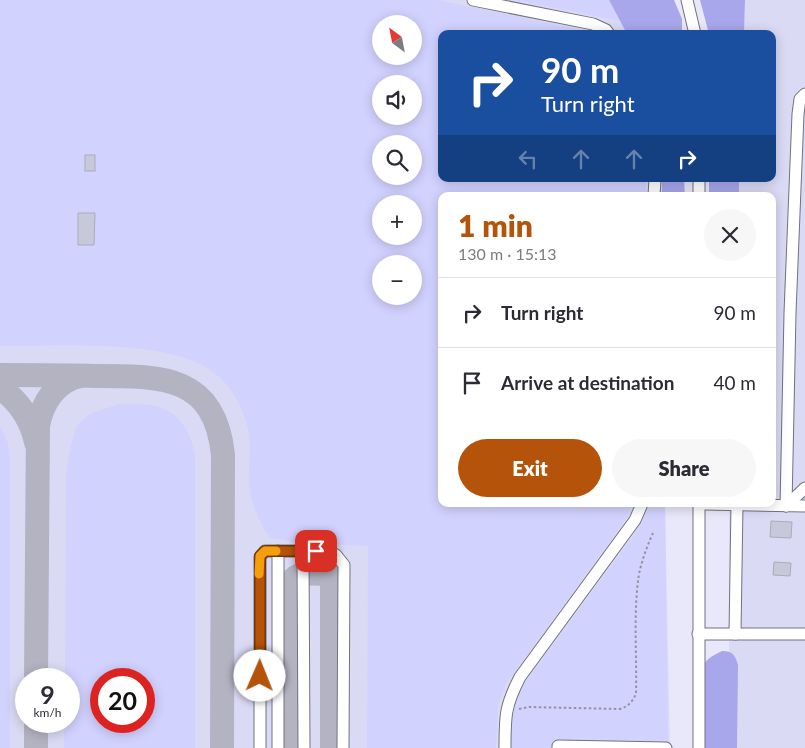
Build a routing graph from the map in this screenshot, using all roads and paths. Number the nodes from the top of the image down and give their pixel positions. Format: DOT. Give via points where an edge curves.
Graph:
graph roads {
  1 [pos="473,0"];
  2 [pos="688,0"];
  3 [pos="606,30"];
  4 [pos="694,30"];
  5 [pos="805,94"];
  6 [pos="805,488"];
  7 [pos="776,506"];
  8 [pos="786,506"];
  9 [pos="805,506"];
  10 [pos="641,507"];
  11 [pos="699,507"];
  12 [pos="737,507"];
  13 [pos="653,533"];
  14 [pos="278,551"];
  15 [pos="303,551"];
  16 [pos="698,634"];
  17 [pos="736,634"];
  18 [pos="805,634"];
  19 [pos="506,710"];
  20 [pos="260,748"];
  21 [pos="278,748"];
  22 [pos="304,748"];
  23 [pos="344,748"];
  24 [pos="505,748"];
  25 [pos="558,748"];
  26 [pos="666,748"];
  27 [pos="699,748"];
  1 -- 3 [label="street" via="593,24"];
  2 -- 4 [label="street"];
  5 -- 8 [label="street" via="800,99 798,114"];
  6 -- 8 [label="street"];
  7 -- 8 [label="street"];
  8 -- 9 [label="street"];
  10 -- 19 [label="street" via="635,520 520,677"];
  11 -- 16 [label="street"];
  12 -- 17 [label="street"];
  13 -- 19 [label="path" via="639,574 636,694 628,706 620,709 529,707"];
  14 -- 15 [label="street"];
  14 -- 20 [label="street" via="265,551 260,556"];
  14 -- 21 [label="street"];
  15 -- 22 [label="street"];
  15 -- 23 [label="street" via="328,551 344,565"];
  16 -- 17 [label="street"];
  16 -- 27 [label="street"];
  17 -- 18 [label="street"];
  19 -- 24 [label="street"];
  25 -- 26 [label="street"];
}
